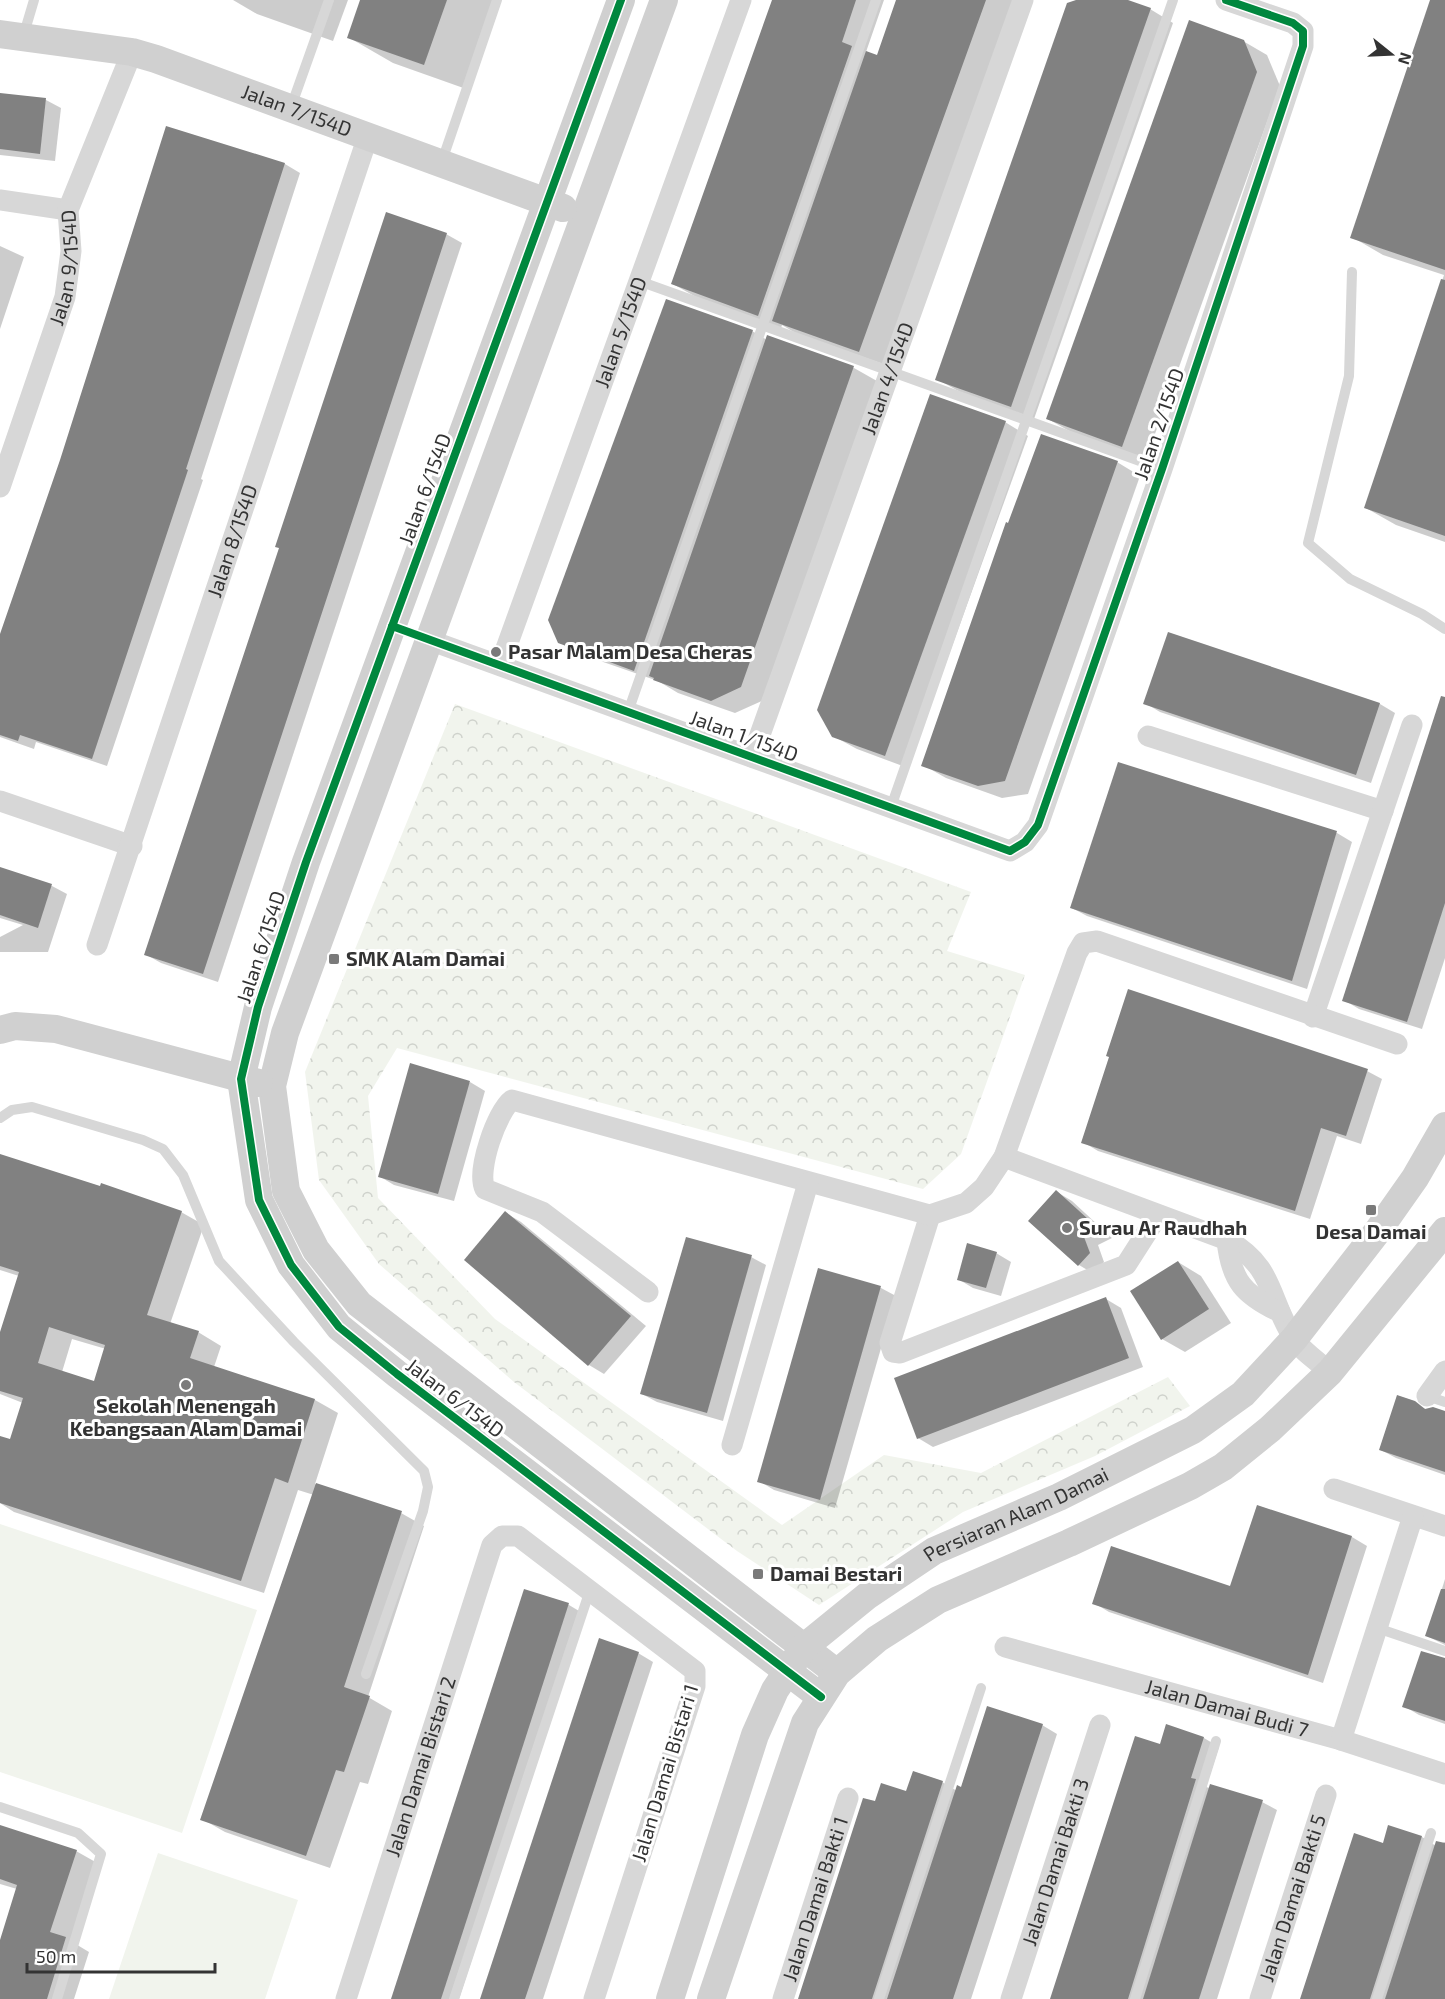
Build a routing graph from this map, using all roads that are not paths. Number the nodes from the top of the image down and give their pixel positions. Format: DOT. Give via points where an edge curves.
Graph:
graph roads {
  1 [pos="34,0"];
  2 [pos="329,0"];
  3 [pos="497,0"];
  4 [pos="621,0"];
  5 [pos="664,0"];
  6 [pos="741,0"];
  7 [pos="876,0"];
  8 [pos="1023,0"];
  9 [pos="1173,0"];
  10 [pos="1226,0"];
  11 [pos="11,36"];
  12 [pos="132,52"];
  13 [pos="290,107"];
  14 [pos="368,136"];
  15 [pos="570,140"];
  16 [pos="442,162"];
  17 [pos="509,188"];
  18 [pos="0,200"];
  19 [pos="547,202"];
  20 [pos="68,210"];
  21 [pos="585,216"];
  22 [pos="531,246"];
  23 [pos="1352,272"];
  24 [pos="639,281"];
  25 [pos="764,326"];
  26 [pos="890,371"];
  27 [pos="1026,421"];
  28 [pos="1162,470"];
  29 [pos="0,487"];
  30 [pos="392,626"];
  31 [pos="1445,629"];
  32 [pos="429,640"];
  33 [pos="500,665"];
  34 [pos="628,712"];
  35 [pos="1412,725"];
  36 [pos="1148,736"];
  37 [pos="752,757"];
  38 [pos="0,801"];
  39 [pos="891,807"];
  40 [pos="1383,811"];
  41 [pos="1038,825"];
  42 [pos="132,846"];
  43 [pos="97,945"];
  44 [pos="258,1007"];
  45 [pos="1313,1017"];
  46 [pos="0,1030"];
  47 [pos="1397,1044"];
  48 [pos="204,1068"];
  49 [pos="241,1079"];
  50 [pos="272,1086"];
  51 [pos="245,1117"];
  52 [pos="0,1118"];
  53 [pos="1445,1126"];
  54 [pos="1004,1157"];
  55 [pos="808,1183"];
  56 [pos="930,1215"];
  57 [pos="1158,1215"];
  58 [pos="1445,1231"];
  59 [pos="648,1292"];
  60 [pos="1294,1339"];
  61 [pos="1445,1371"];
  62 [pos="1330,1372"];
  63 [pos="1436,1399"];
  64 [pos="732,1445"];
  65 [pos="1334,1490"];
  66 [pos="1413,1516"];
  67 [pos="1445,1526"];
  68 [pos="502,1536"];
  69 [pos="590,1590"];
  70 [pos="1377,1628"];
  71 [pos="802,1639"];
  72 [pos="1005,1647"];
  73 [pos="1445,1651"];
  74 [pos="837,1673"];
  75 [pos="366,1674"];
  76 [pos="779,1674"];
  77 [pos="981,1688"];
  78 [pos="821,1697"];
  79 [pos="1100,1725"];
  80 [pos="1341,1740"];
  81 [pos="1216,1741"];
  82 [pos="1445,1774"];
  83 [pos="1326,1795"];
  84 [pos="848,1798"];
  85 [pos="0,1807"];
  86 [pos="1431,1833"];
  87 [pos="57,1999"];
  88 [pos="346,1999"];
  89 [pos="454,1999"];
  90 [pos="594,1999"];
  91 [pos="670,1999"];
  92 [pos="711,1999"];
  93 [pos="783,1999"];
  94 [pos="879,1999"];
  95 [pos="1011,1999"];
  96 [pos="1135,1999"];
  97 [pos="1260,1999"];
  98 [pos="1377,1999"];
  1 -- 11 [label="lane"];
  2 -- 13 [label="lane"];
  3 -- 16 [label="lane"];
  4 -- 15 [label="street, Jalan 6/154D"];
  5 -- 21 [label="street, Jalan 6/154D"];
  6 -- 24 [label="street, Jalan 5/154D"];
  7 -- 25 [label="lane"];
  8 -- 26 [label="street, Jalan 4/154D"];
  9 -- 27 [label="lane"];
  10 -- 28 [label="street, Jalan 2/154D" via="1293,23 1303,31 1302,46"];
  11 -- 12 [label="street, Jalan 7/154D"];
  12 -- 13 [label="street, Jalan 7/154D"];
  12 -- 20 [label="street, Jalan 9/154D"];
  13 -- 14 [label="street, Jalan 7/154D"];
  14 -- 16 [label="street, Jalan 7/154D"];
  14 -- 42 [label="street, Jalan 8/154D"];
  15 -- 17 [label="street" via="555,171 543,179"];
  15 -- 19 [label="street, Jalan 6/154D"];
  16 -- 17 [label="street, Jalan 7/154D"];
  17 -- 19 [label="street, Jalan 7/154D"];
  17 -- 22 [label="street" via="533,223"];
  18 -- 20 [label="street"];
  19 -- 21 [label="street, Jalan 7/154D"];
  19 -- 22 [label="street, Jalan 6/154D"];
  20 -- 29 [label="street, Jalan 9/154D" via="71,251 64,297"];
  21 -- 32 [label="street, Jalan 6/154D"];
  22 -- 30 [label="street, Jalan 6/154D"];
  23 -- 31 [label="lane" via="1349,376 1308,543 1350,579"];
  24 -- 25 [label="lane"];
  24 -- 33 [label="street, Jalan 5/154D"];
  25 -- 26 [label="lane"];
  25 -- 34 [label="lane"];
  26 -- 27 [label="lane"];
  26 -- 37 [label="street, Jalan 4/154D"];
  27 -- 28 [label="lane"];
  27 -- 39 [label="lane"];
  28 -- 41 [label="street, Jalan 2/154D"];
  30 -- 32 [label="street"];
  30 -- 44 [label="street, Jalan 6/154D"];
  32 -- 33 [label="street, Jalan 1/154D"];
  32 -- 50 [label="street, Jalan 6/154D" via="285,1034"];
  33 -- 34 [label="street, Jalan 1/154D"];
  34 -- 37 [label="street, Jalan 1/154D"];
  35 -- 40 [label="street"];
  36 -- 40 [label="street"];
  37 -- 39 [label="street, Jalan 1/154D"];
  38 -- 42 [label="street"];
  39 -- 41 [label="street, Jalan 1/154D" via="1010,851 1025,842"];
  40 -- 45 [label="street"];
  42 -- 43 [label="street, Jalan 8/154D"];
  44 -- 48 [label="street" via="236,1043"];
  44 -- 49 [label="street, Jalan 6/154D"];
  45 -- 47 [label="street"];
  45 -- 54 [label="street" via="1097,941 1083,943"];
  46 -- 48 [label="street" via="15,1026 56,1029"];
  48 -- 49 [label="street"];
  48 -- 51 [label="street" via="219,1081"];
  49 -- 50 [label="street"];
  49 -- 51 [label="street, Jalan 6/154D"];
  50 -- 71 [label="street, Jalan 6/154D" via="286,1191 316,1250 359,1304"];
  51 -- 76 [label="street, Jalan 6/154D" via="259,1200 291,1265 339,1327"];
  52 -- 75 [label="lane" via="12,1110 32,1107 163,1149 183,1175 219,1261 424,1471 428,1487 423,1511"];
  53 -- 60 [label="street, Persiaran Alam Damai" via="1415,1178"];
  54 -- 56 [label="street" via="984,1187 966,1203"];
  54 -- 57 [label="street"];
  55 -- 56 [label="street"];
  55 -- 59 [label="street" via="512,1100 504,1107 484,1160 481,1182 485,1189 542,1212"];
  55 -- 64 [label="street"];
  56 -- 57 [label="street" via="890,1343 893,1352 900,1353 1126,1265"];
  57 -- 60 [label="street" via="1245,1250 1273,1288"];
  58 -- 62 [label="street"];
  60 -- 62 [label="street"];
  60 -- 71 [label="street, Persiaran Alam Damai" via="1243,1394 1193,1430 1059,1497 934,1551"];
  61 -- 63 [label="street"];
  62 -- 74 [label="street" via="1223,1467 1069,1543 938,1600 877,1640"];
  65 -- 66 [label="street"];
  66 -- 67 [label="street"];
  66 -- 70 [label="street"];
  68 -- 69 [label="street, Jalan Damai Bistari 1" via="518,1536"];
  68 -- 88 [label="street, Jalan Damai Bistari 2" via="492,1545"];
  69 -- 89 [label="lane"];
  69 -- 90 [label="street, Jalan Damai Bistari 1" via="695,1671 695,1686"];
  70 -- 73 [label="lane"];
  70 -- 80 [label="street"];
  71 -- 74 [label="street, Jalan 6/154D"];
  71 -- 76 [label="street, Persiaran Alam Damai"];
  72 -- 80 [label="street, Jalan Damai Budi 7"];
  74 -- 78 [label="street"];
  76 -- 78 [label="street, Jalan 6/154D"];
  76 -- 91 [label="street, Persiaran Alam Damai" via="755,1735"];
  77 -- 94 [label="lane"];
  78 -- 92 [label="street" via="801,1734"];
  79 -- 95 [label="street, Jalan Damai Bakti 3"];
  80 -- 82 [label="street, Jalan Damai Budi 7"];
  81 -- 96 [label="lane"];
  83 -- 97 [label="street, Jalan Damai Bakti 5"];
  84 -- 93 [label="street, Jalan Damai Bakti 1"];
  85 -- 87 [label="lane" via="78,1833 101,1854"];
  86 -- 98 [label="lane"];
}
